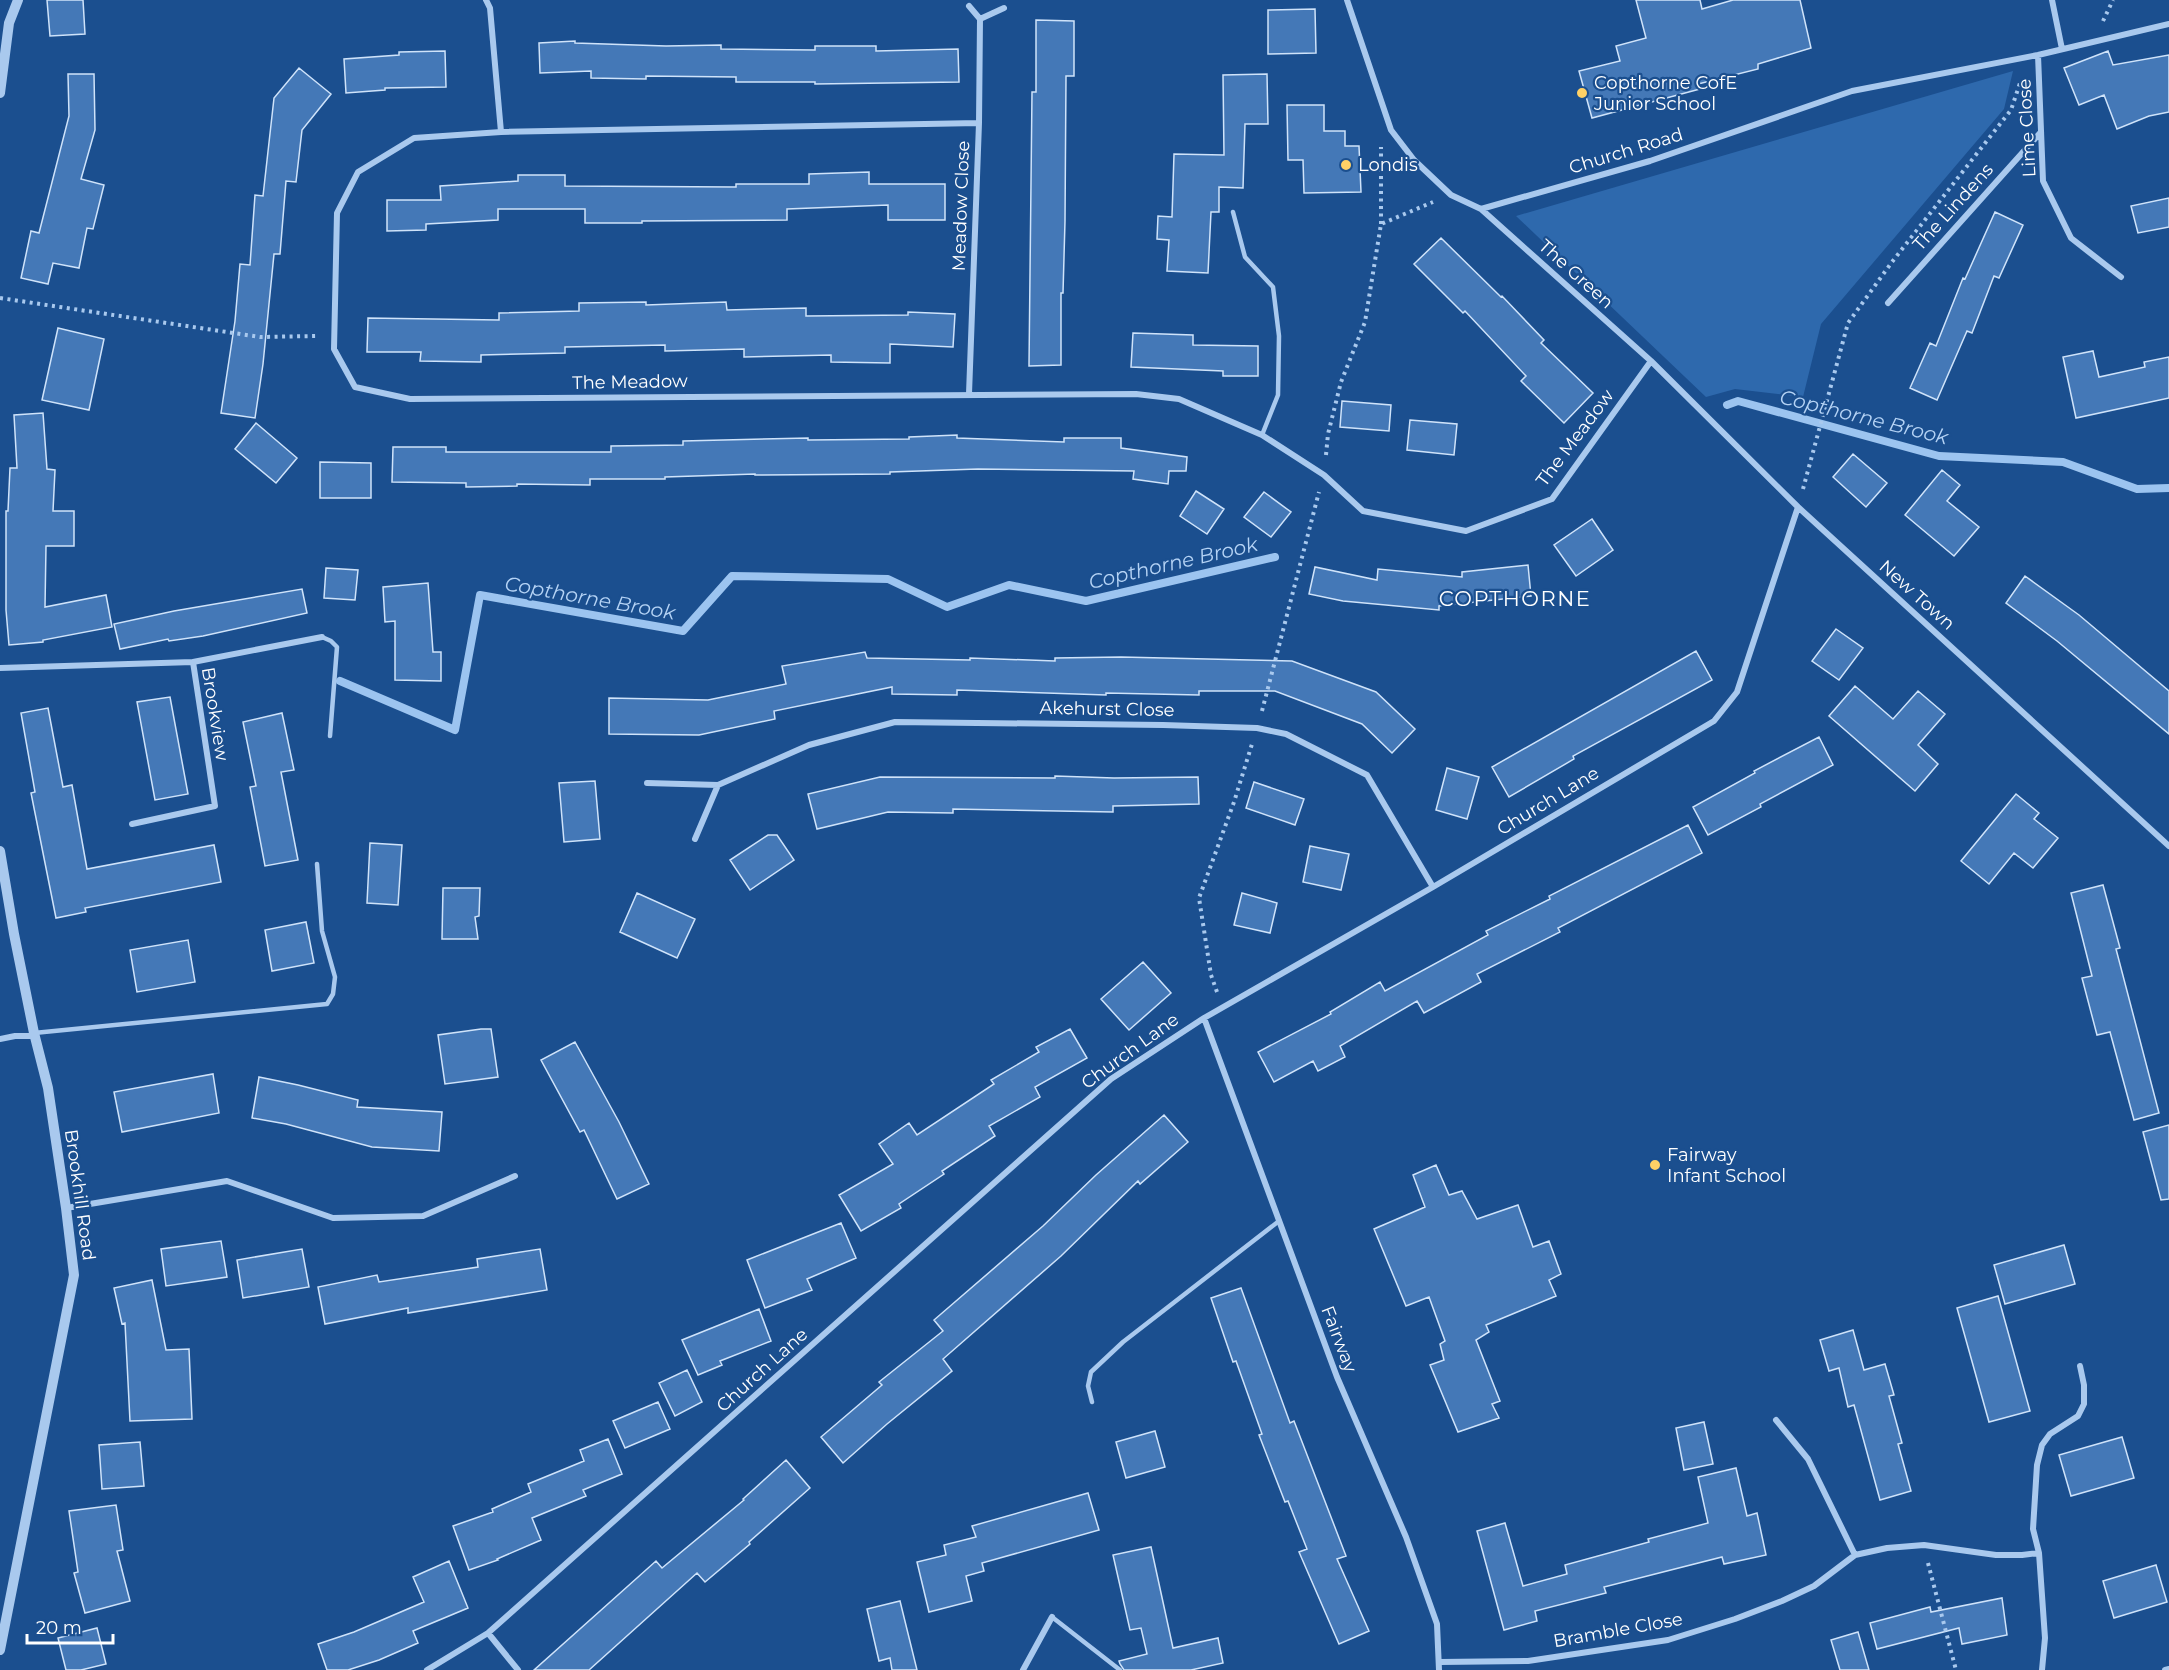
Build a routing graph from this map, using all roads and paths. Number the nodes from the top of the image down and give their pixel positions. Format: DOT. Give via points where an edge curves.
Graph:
graph roads {
  1 [pos="18,0"];
  2 [pos="486,0"];
  3 [pos="1347,0"];
  4 [pos="2052,0"];
  5 [pos="969,6"];
  6 [pos="1004,8"];
  7 [pos="980,19"];
  8 [pos="2169,24"];
  9 [pos="2062,49"];
  10 [pos="2038,55"];
  11 [pos="2029,56"];
  12 [pos="0,93"];
  13 [pos="979,123"];
  14 [pos="1391,130"];
  15 [pos="501,132"];
  16 [pos="2041,132"];
  17 [pos="1451,195"];
  18 [pos="1481,209"];
  19 [pos="1233,212"];
  20 [pos="1381,224"];
  21 [pos="2121,277"];
  22 [pos="0,298"];
  23 [pos="1888,303"];
  24 [pos="332,336"];
  25 [pos="1650,361"];
  26 [pos="969,394"];
  27 [pos="1262,435"];
  28 [pos="1324,475"];
  29 [pos="1798,507"];
  30 [pos="322,637"];
  31 [pos="193,662"];
  32 [pos="0,668"];
  33 [pos="1257,728"];
  34 [pos="330,736"];
  35 [pos="647,783"];
  36 [pos="718,785"];
  37 [pos="132,824"];
  38 [pos="695,839"];
  39 [pos="2169,846"];
  40 [pos="0,851"];
  41 [pos="317,864"];
  42 [pos="1432,887"];
  43 [pos="1223,1007"];
  44 [pos="1204,1018"];
  45 [pos="35,1034"];
  46 [pos="0,1039"];
  47 [pos="515,1176"];
  48 [pos="66,1208"];
  49 [pos="1279,1221"];
  50 [pos="2080,1366"];
  51 [pos="1092,1402"];
  52 [pos="1776,1420"];
  53 [pos="1924,1545"];
  54 [pos="2039,1553"];
  55 [pos="1855,1555"];
  56 [pos="1052,1617"];
  57 [pos="488,1633"];
  58 [pos="0,1650"];
  59 [pos="1440,1662"];
  60 [pos="427,1670"];
  61 [pos="518,1670"];
  62 [pos="1023,1670"];
  63 [pos="1120,1670"];
  64 [pos="1439,1670"];
  65 [pos="1956,1670"];
  66 [pos="2042,1670"];
  1 -- 12 [label="street" via="9,23"];
  2 -- 15 [label="street" via="490,8"];
  3 -- 14 [label="street"];
  4 -- 9 [label="street"];
  5 -- 7 [label="street"];
  6 -- 7 [label="street"];
  7 -- 13 [label="street, Meadow Close"];
  8 -- 9 [label="street, Church Road"];
  9 -- 10 [label="street, Church Road"];
  10 -- 11 [label="street, Church Road"];
  10 -- 16 [label="street, Lime Close"];
  11 -- 18 [label="street, Church Road" via="1852,90 1650,161"];
  11 -- 29 [label="path" via="2011,110 1848,323"];
  13 -- 15 [label="street, The Meadow"];
  13 -- 26 [label="street, Meadow Close"];
  14 -- 17 [label="street" via="1414,160"];
  14 -- 20 [label="path" via="1381,142"];
  15 -- 24 [label="street, The Meadow" via="414,138 358,172 337,213"];
  16 -- 21 [label="street, Lime Close" via="2043,181 2071,238"];
  16 -- 23 [label="street, The Lindens"];
  17 -- 18 [label="street"];
  17 -- 20 [label="path"];
  18 -- 25 [label="street, The Green"];
  19 -- 27 [label="lane" via="1245,257 1273,287 1279,336 1278,395"];
  20 -- 28 [label="path" via="1365,322 1341,382 1328,434"];
  22 -- 24 [label="path" via="261,337"];
  24 -- 26 [label="street, The Meadow" via="334,349 355,387 410,399"];
  25 -- 28 [label="street, The Meadow" via="1552,499 1466,531 1363,511"];
  25 -- 29 [label="street, New Town"];
  26 -- 27 [label="street, The Meadow" via="1136,394 1179,399"];
  27 -- 28 [label="street, The Meadow"];
  28 -- 33 [label="path"];
  29 -- 39 [label="street, New Town"];
  29 -- 42 [label="street, Church Lane" via="1737,692 1714,721"];
  30 -- 31 [label="street"];
  30 -- 34 [label="lane" via="337,647"];
  31 -- 32 [label="street, Brookview"];
  31 -- 37 [label="street, Brookview" via="215,806"];
  33 -- 36 [label="street, Akehurst Close" via="895,722 809,745"];
  33 -- 42 [label="street, Akehurst Close" via="1286,734 1367,775"];
  33 -- 43 [label="path" via="1199,898 1211,975"];
  35 -- 36 [label="street, Akehurst Close"];
  36 -- 38 [label="street"];
  40 -- 45 [label="street, Brookhill Road"];
  41 -- 45 [label="lane" via="322,932 335,977 327,1004"];
  42 -- 43 [label="street, Church Lane"];
  43 -- 44 [label="street, Church Lane"];
  44 -- 49 [label="street, Fairway"];
  44 -- 57 [label="street, Church Lane" via="1111,1079"];
  45 -- 46 [label="street"];
  45 -- 48 [label="street, Brookhill Road" via="48,1088"];
  47 -- 48 [label="street" via="423,1216 333,1218 227,1181"];
  48 -- 58 [label="street, Brookhill Road" via="74,1275"];
  49 -- 51 [label="lane" via="1123,1342 1091,1372 1088,1386"];
  49 -- 59 [label="street, Fairway" via="1337,1377 1406,1538 1437,1624"];
  50 -- 54 [label="street" via="2084,1404 2078,1416 2050,1434 2042,1445 2037,1465 2033,1529"];
  52 -- 55 [label="street" via="1809,1459"];
  53 -- 54 [label="street, Bramble Close" via="1996,1555"];
  53 -- 55 [label="street, Bramble Close"];
  53 -- 65 [label="path"];
  54 -- 66 [label="street" via="2045,1638"];
  55 -- 59 [label="street, Bramble Close" via="1814,1586 1782,1601 1668,1640 1528,1661"];
  56 -- 62 [label="street"];
  56 -- 63 [label="lane"];
  57 -- 60 [label="street, Church Lane"];
  57 -- 61 [label="street"];
  59 -- 64 [label="street, Fairway"];
}
